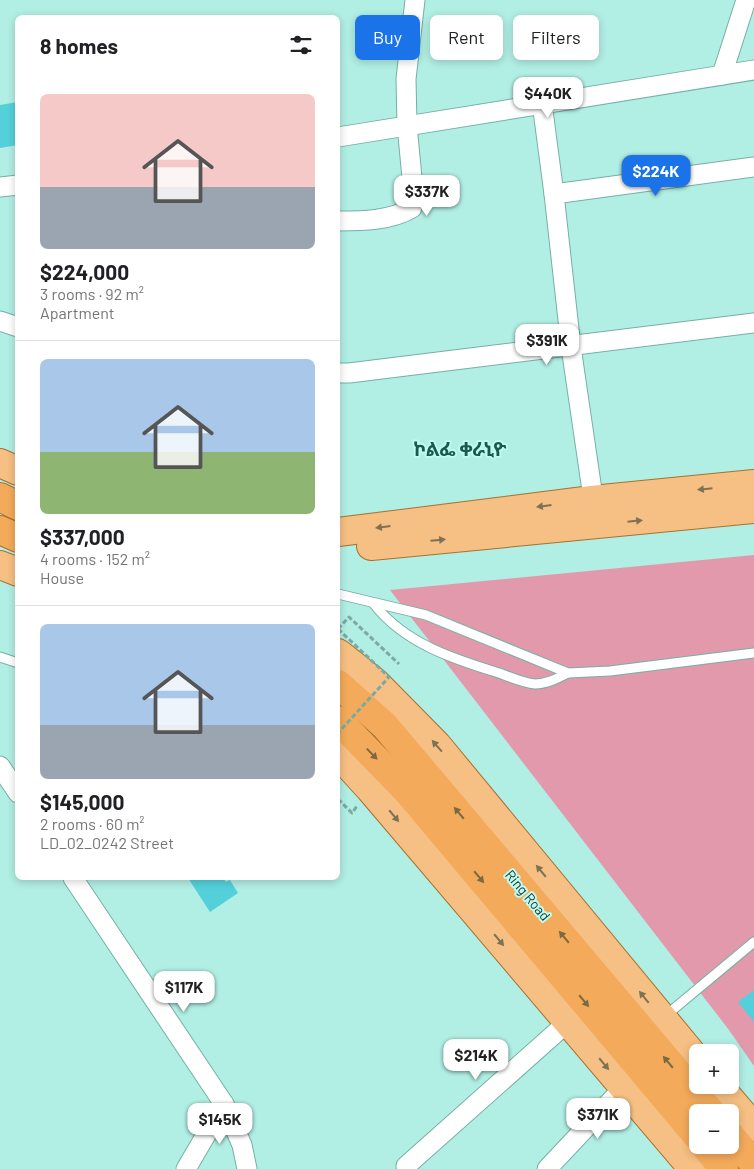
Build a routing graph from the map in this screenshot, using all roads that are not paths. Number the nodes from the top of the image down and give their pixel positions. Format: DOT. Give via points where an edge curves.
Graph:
graph roads {
  1 [pos="415,0"];
  2 [pos="746,0"];
  3 [pos="754,70"];
  4 [pos="722,75"];
  5 [pos="542,103"];
  6 [pos="407,125"];
  7 [pos="340,137"];
  8 [pos="754,166"];
  9 [pos="15,185"];
  10 [pos="0,187"];
  11 [pos="554,194"];
  12 [pos="340,221"];
  13 [pos="0,321"];
  14 [pos="754,323"];
  15 [pos="15,326"];
  16 [pos="571,347"];
  17 [pos="340,373"];
  18 [pos="0,462"];
  19 [pos="15,470"];
  20 [pos="754,484"];
  21 [pos="0,498"];
  22 [pos="15,505"];
  23 [pos="754,509"];
  24 [pos="595,512"];
  25 [pos="0,530"];
  26 [pos="340,532"];
  27 [pos="15,537"];
  28 [pos="340,551"];
  29 [pos="0,564"];
  30 [pos="15,571"];
  31 [pos="340,595"];
  32 [pos="374,604"];
  33 [pos="754,653"];
  34 [pos="340,655"];
  35 [pos="0,657"];
  36 [pos="15,662"];
  37 [pos="568,673"];
  38 [pos="340,686"];
  39 [pos="340,722"];
  40 [pos="340,756"];
  41 [pos="0,766"];
  42 [pos="15,788"];
  43 [pos="73,880"];
  44 [pos="754,942"];
  45 [pos="662,1019"];
  46 [pos="568,1022"];
  47 [pos="689,1050"];
  48 [pos="624,1087"];
  49 [pos="726,1094"];
  50 [pos="224,1104"];
  51 [pos="704,1104"];
  52 [pos="689,1126"];
  53 [pos="754,1127"];
  54 [pos="739,1146"];
  55 [pos="712,1154"];
  56 [pos="754,1164"];
  57 [pos="406,1166"];
  58 [pos="186,1169"];
  59 [pos="247,1169"];
  60 [pos="547,1169"];
  61 [pos="693,1169"];
  62 [pos="724,1169"];
  1 -- 6 [label="street" via="406,79"];
  2 -- 4 [label="street"];
  3 -- 4 [label="street"];
  4 -- 5 [label="street"];
  5 -- 6 [label="street"];
  5 -- 11 [label="street"];
  6 -- 7 [label="street"];
  6 -- 12 [label="street" via="414,199 412,208 368,221"];
  8 -- 11 [label="street"];
  9 -- 10 [label="street"];
  11 -- 16 [label="street"];
  13 -- 15 [label="street"];
  14 -- 16 [label="street"];
  16 -- 17 [label="street"];
  16 -- 24 [label="street"];
  18 -- 19 [label="main road"];
  20 -- 24 [label="main road, one-way"];
  21 -- 22 [label="highway"];
  24 -- 23 [label="main road, one-way"];
  24 -- 26 [label="main road, one-way"];
  28 -- 24 [label="main road, one-way"];
  25 -- 27 [label="highway"];
  29 -- 30 [label="main road"];
  31 -- 32 [label="lane"];
  32 -- 37 [label="lane" via="426,615"];
  32 -- 37 [label="lane" via="385,618 412,639 463,662 536,684 553,681"];
  33 -- 37 [label="lane" via="610,671"];
  45 -- 34 [label="main road, one-way" via="437,745 376,683"];
  35 -- 36 [label="lane"];
  51 -- 38 [label="highway, Ring Road, one-way" via="385,726"];
  39 -- 52 [label="highway, Ring Road, one-way" via="408,792"];
  40 -- 46 [label="main road, one-way"];
  41 -- 42 [label="street"];
  43 -- 50 [label="street"];
  44 -- 45 [label="lane"];
  45 -- 47 [label="main road"];
  46 -- 48 [label="main road, one-way"];
  46 -- 57 [label="street"];
  48 -- 60 [label="street"];
  48 -- 61 [label="main road"];
  49 -- 53 [label="main road"];
  50 -- 58 [label="street"];
  50 -- 59 [label="street" via="242,1145"];
  54 -- 56 [label="highway"];
  55 -- 62 [label="highway"];
}
